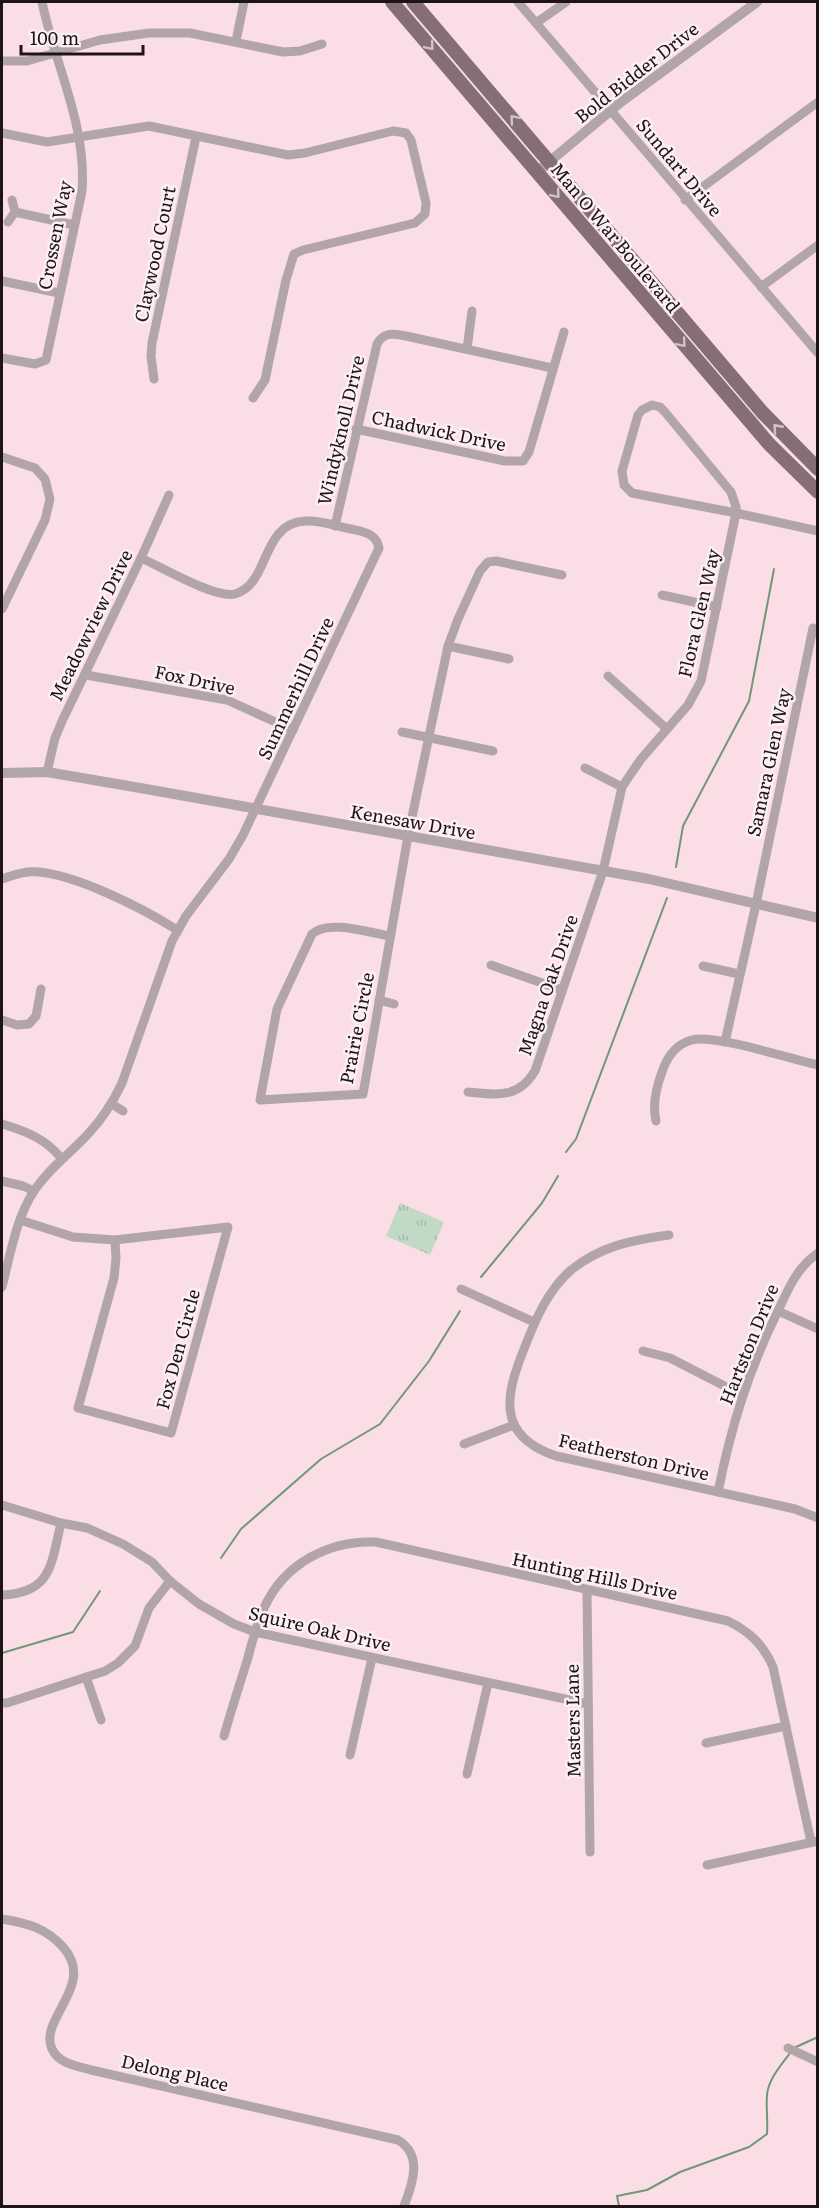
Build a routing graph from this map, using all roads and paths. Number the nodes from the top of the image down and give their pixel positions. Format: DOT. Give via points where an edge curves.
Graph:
graph roads {
  1 [pos="42,2"];
  2 [pos="244,2"];
  3 [pos="392,2"];
  4 [pos="413,2"];
  5 [pos="518,2"];
  6 [pos="566,2"];
  7 [pos="757,2"];
  8 [pos="537,23"];
  9 [pos="236,41"];
  10 [pos="322,44"];
  11 [pos="56,54"];
  12 [pos="2,61"];
  13 [pos="818,102"];
  14 [pos="610,111"];
  15 [pos="2,133"];
  16 [pos="196,137"];
  17 [pos="79,138"];
  18 [pos="550,161"];
  19 [pos="537,172"];
  20 [pos="12,200"];
  21 [pos="685,200"];
  22 [pos="15,212"];
  23 [pos="8,222"];
  24 [pos="75,225"];
  25 [pos="818,245"];
  26 [pos="2,281"];
  27 [pos="761,287"];
  28 [pos="58,293"];
  29 [pos="472,311"];
  30 [pos="564,332"];
  31 [pos="467,349"];
  32 [pos="818,353"];
  33 [pos="2,358"];
  34 [pos="552,368"];
  35 [pos="154,379"];
  36 [pos="253,398"];
  37 [pos="356,429"];
  38 [pos="2,457"];
  39 [pos="818,470"];
  40 [pos="818,492"];
  41 [pos="169,495"];
  42 [pos="736,513"];
  43 [pos="335,526"];
  44 [pos="818,531"];
  45 [pos="141,558"];
  46 [pos="562,575"];
  47 [pos="662,595"];
  48 [pos="717,607"];
  49 [pos="2,609"];
  50 [pos="813,628"];
  51 [pos="448,646"];
  52 [pos="509,659"];
  53 [pos="86,675"];
  54 [pos="608,676"];
  55 [pos="667,729"];
  56 [pos="293,730"];
  57 [pos="402,732"];
  58 [pos="429,738"];
  59 [pos="493,751"];
  60 [pos="585,768"];
  61 [pos="47,772"];
  62 [pos="2,773"];
  63 [pos="622,787"];
  64 [pos="255,810"];
  65 [pos="408,836"];
  66 [pos="603,871"];
  67 [pos="2,879"];
  68 [pos="756,904"];
  69 [pos="818,918"];
  70 [pos="177,930"];
  71 [pos="390,936"];
  72 [pos="491,965"];
  73 [pos="703,966"];
  74 [pos="739,974"];
  75 [pos="41,989"];
  76 [pos="562,990"];
  77 [pos="379,1000"];
  78 [pos="394,1004"];
  79 [pos="2,1020"];
  80 [pos="725,1042"];
  81 [pos="818,1065"];
  82 [pos="468,1092"];
  83 [pos="112,1104"];
  84 [pos="123,1111"];
  85 [pos="656,1121"];
  86 [pos="2,1124"];
  87 [pos="62,1159"];
  88 [pos="2,1181"];
  89 [pos="34,1191"];
  90 [pos="20,1220"];
  91 [pos="669,1235"];
  92 [pos="115,1240"];
  93 [pos="818,1253"];
  94 [pos="2,1287"];
  95 [pos="461,1289"];
  96 [pos="778,1311"];
  97 [pos="534,1322"];
  98 [pos="818,1329"];
  99 [pos="643,1351"];
  100 [pos="742,1395"];
  101 [pos="514,1425"];
  102 [pos="464,1444"];
  103 [pos="718,1492"];
  104 [pos="2,1505"];
  105 [pos="818,1518"];
  106 [pos="61,1523"];
  107 [pos="170,1581"];
  108 [pos="587,1590"];
  109 [pos="2,1595"];
  110 [pos="255,1632"];
  111 [pos="372,1658"];
  112 [pos="86,1677"];
  113 [pos="488,1683"];
  114 [pos="2,1703"];
  115 [pos="588,1704"];
  116 [pos="101,1720"];
  117 [pos="786,1726"];
  118 [pos="224,1736"];
  119 [pos="706,1743"];
  120 [pos="350,1755"];
  121 [pos="467,1774"];
  122 [pos="814,1841"];
  123 [pos="590,1852"];
  124 [pos="707,1865"];
  125 [pos="2,1919"];
  126 [pos="792,2051"];
  127 [pos="818,2062"];
  128 [pos="404,2206"];
  1 -- 11 [label="street, Crossen Way"];
  2 -- 9 [label="street"];
  3 -- 19 [label="main road, Man O War Boulevard, one-way"];
  18 -- 4 [label="main road, Man O War Boulevard, one-way"];
  5 -- 8 [label="street, Sundart Drive"];
  6 -- 8 [label="street"];
  7 -- 14 [label="street, Bold Bidder Drive"];
  8 -- 14 [label="street, Sundart Drive"];
  9 -- 10 [label="street" via="284,52"];
  9 -- 11 [label="street" via="190,33 149,33 100,40"];
  11 -- 12 [label="street" via="27,61"];
  11 -- 17 [label="street, Crossen Way"];
  13 -- 21 [label="street"];
  14 -- 18 [label="street, Bold Bidder Drive"];
  14 -- 21 [label="street, Sundart Drive"];
  15 -- 17 [label="street" via="47,142"];
  16 -- 17 [label="street" via="149,126"];
  16 -- 35 [label="street, Claywood Court" via="152,343"];
  16 -- 36 [label="street" via="288,155 401,131 411,140 426,203 425,214 415,223 294,254 265,380"];
  17 -- 24 [label="street, Crossen Way" via="82,180"];
  18 -- 19 [label="street, Bold Bidder Drive"];
  39 -- 18 [label="main road, Man O War Boulevard, one-way" via="762,412"];
  19 -- 40 [label="main road, Man O War Boulevard, one-way" via="769,444"];
  20 -- 22 [label="street"];
  21 -- 27 [label="street, Sundart Drive"];
  22 -- 23 [label="street"];
  22 -- 24 [label="street"];
  24 -- 28 [label="street, Crossen Way"];
  25 -- 27 [label="street"];
  26 -- 28 [label="street"];
  27 -- 32 [label="street, Sundart Drive"];
  28 -- 33 [label="street, Crossen Way" via="46,360 35,364"];
  29 -- 31 [label="street"];
  30 -- 34 [label="street, Chadwick Drive"];
  31 -- 34 [label="street, Windyknoll Drive"];
  31 -- 37 [label="street, Windyknoll Drive" via="390,334 382,336"];
  34 -- 37 [label="street, Chadwick Drive" via="529,452 520,462"];
  37 -- 43 [label="street, Windyknoll Drive"];
  38 -- 49 [label="street" via="35,468 45,479 50,499 45,520"];
  41 -- 45 [label="street, Meadowview Drive"];
  42 -- 42 [label="street" via="629,491 622,471 642,410 656,406 665,412 731,492"];
  42 -- 44 [label="street"];
  42 -- 48 [label="street, Flora Glen Way"];
  43 -- 45 [label="street, Summerhill Drive" via="309,521 287,526 278,534 252,582 233,594 215,592"];
  43 -- 56 [label="street, Summerhill Drive" via="368,533 377,541 379,550"];
  45 -- 53 [label="street, Meadowview Drive"];
  46 -- 51 [label="street, Prairie Circle" via="488,562"];
  47 -- 48 [label="street"];
  48 -- 55 [label="street, Flora Glen Way" via="701,681 688,705"];
  50 -- 68 [label="street, Samara Glen Way"];
  51 -- 52 [label="street"];
  51 -- 58 [label="street, Prairie Circle"];
  53 -- 56 [label="street, Fox Drive" via="227,700"];
  53 -- 61 [label="street, Meadowview Drive" via="55,738"];
  54 -- 55 [label="street"];
  55 -- 63 [label="street, Flora Glen Way"];
  56 -- 64 [label="street, Summerhill Drive"];
  57 -- 58 [label="street"];
  58 -- 59 [label="street"];
  58 -- 65 [label="street, Prairie Circle"];
  60 -- 63 [label="street"];
  61 -- 62 [label="street, Kenesaw Drive"];
  61 -- 64 [label="street, Kenesaw Drive"];
  63 -- 66 [label="street, Flora Glen Way"];
  64 -- 65 [label="street, Kenesaw Drive"];
  64 -- 70 [label="street, Summerhill Drive" via="232,853"];
  65 -- 66 [label="street, Kenesaw Drive"];
  65 -- 71 [label="street, Prairie Circle"];
  66 -- 68 [label="street, Kenesaw Drive"];
  66 -- 76 [label="street, Magna Oak Drive"];
  67 -- 70 [label="street" via="28,872 58,876 129,903"];
  68 -- 69 [label="street, Kenesaw Drive"];
  68 -- 74 [label="street, Samara Glen Way"];
  70 -- 83 [label="street, Summerhill Drive"];
  71 -- 77 [label="street, Prairie Circle"];
  71 -- 77 [label="street, Prairie Circle" via="332,926 312,934 277,1009 260,1100 363,1094"];
  72 -- 76 [label="street"];
  73 -- 74 [label="street"];
  74 -- 80 [label="street, Samara Glen Way"];
  75 -- 79 [label="street" via="33,1021 24,1025"];
  76 -- 82 [label="street, Magna Oak Drive" via="529,1081 512,1093"];
  77 -- 78 [label="street"];
  80 -- 81 [label="street"];
  80 -- 85 [label="street" via="693,1040 675,1049 654,1097"];
  83 -- 84 [label="street"];
  83 -- 87 [label="street, Summerhill Drive"];
  86 -- 87 [label="street" via="42,1139"];
  87 -- 89 [label="street, Summerhill Drive"];
  88 -- 89 [label="street"];
  89 -- 90 [label="street, Summerhill Drive"];
  90 -- 92 [label="street, Fox Den Circle" via="73,1237"];
  90 -- 94 [label="street, Summerhill Drive"];
  91 -- 97 [label="street" via="629,1241 598,1252 569,1272"];
  92 -- 92 [label="street, Fox Den Circle" via="228,1227 171,1433 78,1408 114,1278"];
  93 -- 96 [label="street, Hartston Drive" via="798,1271"];
  95 -- 97 [label="street"];
  96 -- 98 [label="street"];
  96 -- 100 [label="street, Hartston Drive"];
  97 -- 101 [label="street" via="511,1382 509,1407"];
  99 -- 100 [label="street" via="670,1358"];
  100 -- 103 [label="street, Hartston Drive"];
  101 -- 102 [label="street"];
  101 -- 103 [label="street, Featherston Drive" via="531,1445 556,1456"];
  103 -- 105 [label="street, Featherston Drive"];
  104 -- 106 [label="street, Squire Oak Drive"];
  106 -- 107 [label="street, Squire Oak Drive" via="87,1528 123,1544 152,1562"];
  106 -- 109 [label="street" via="42,1581 29,1591"];
  107 -- 110 [label="street, Squire Oak Drive" via="211,1612"];
  107 -- 112 [label="street" via="155,1599 128,1655 105,1671"];
  108 -- 110 [label="street, Hunting Hills Drive" via="376,1542 346,1543 318,1552 288,1574 271,1593"];
  108 -- 115 [label="street, Masters Lane"];
  108 -- 117 [label="street, Hunting Hills Drive" via="728,1621 744,1628 768,1656"];
  110 -- 111 [label="street, Squire Oak Drive"];
  110 -- 118 [label="street, Hunting Hills Drive"];
  111 -- 113 [label="street, Squire Oak Drive"];
  111 -- 120 [label="street"];
  112 -- 114 [label="street"];
  112 -- 116 [label="street"];
  113 -- 115 [label="street, Squire Oak Drive"];
  113 -- 121 [label="street"];
  115 -- 123 [label="street, Masters Lane"];
  117 -- 119 [label="street"];
  117 -- 122 [label="street, Hunting Hills Drive"];
  122 -- 124 [label="street"];
  125 -- 128 [label="street, Delong Place" via="44,1930 68,1952 73,1963 73,1982 50,2036 53,2052 64,2061 398,2140 411,2153 415,2165"];
  126 -- 127 [label="street"];
}
